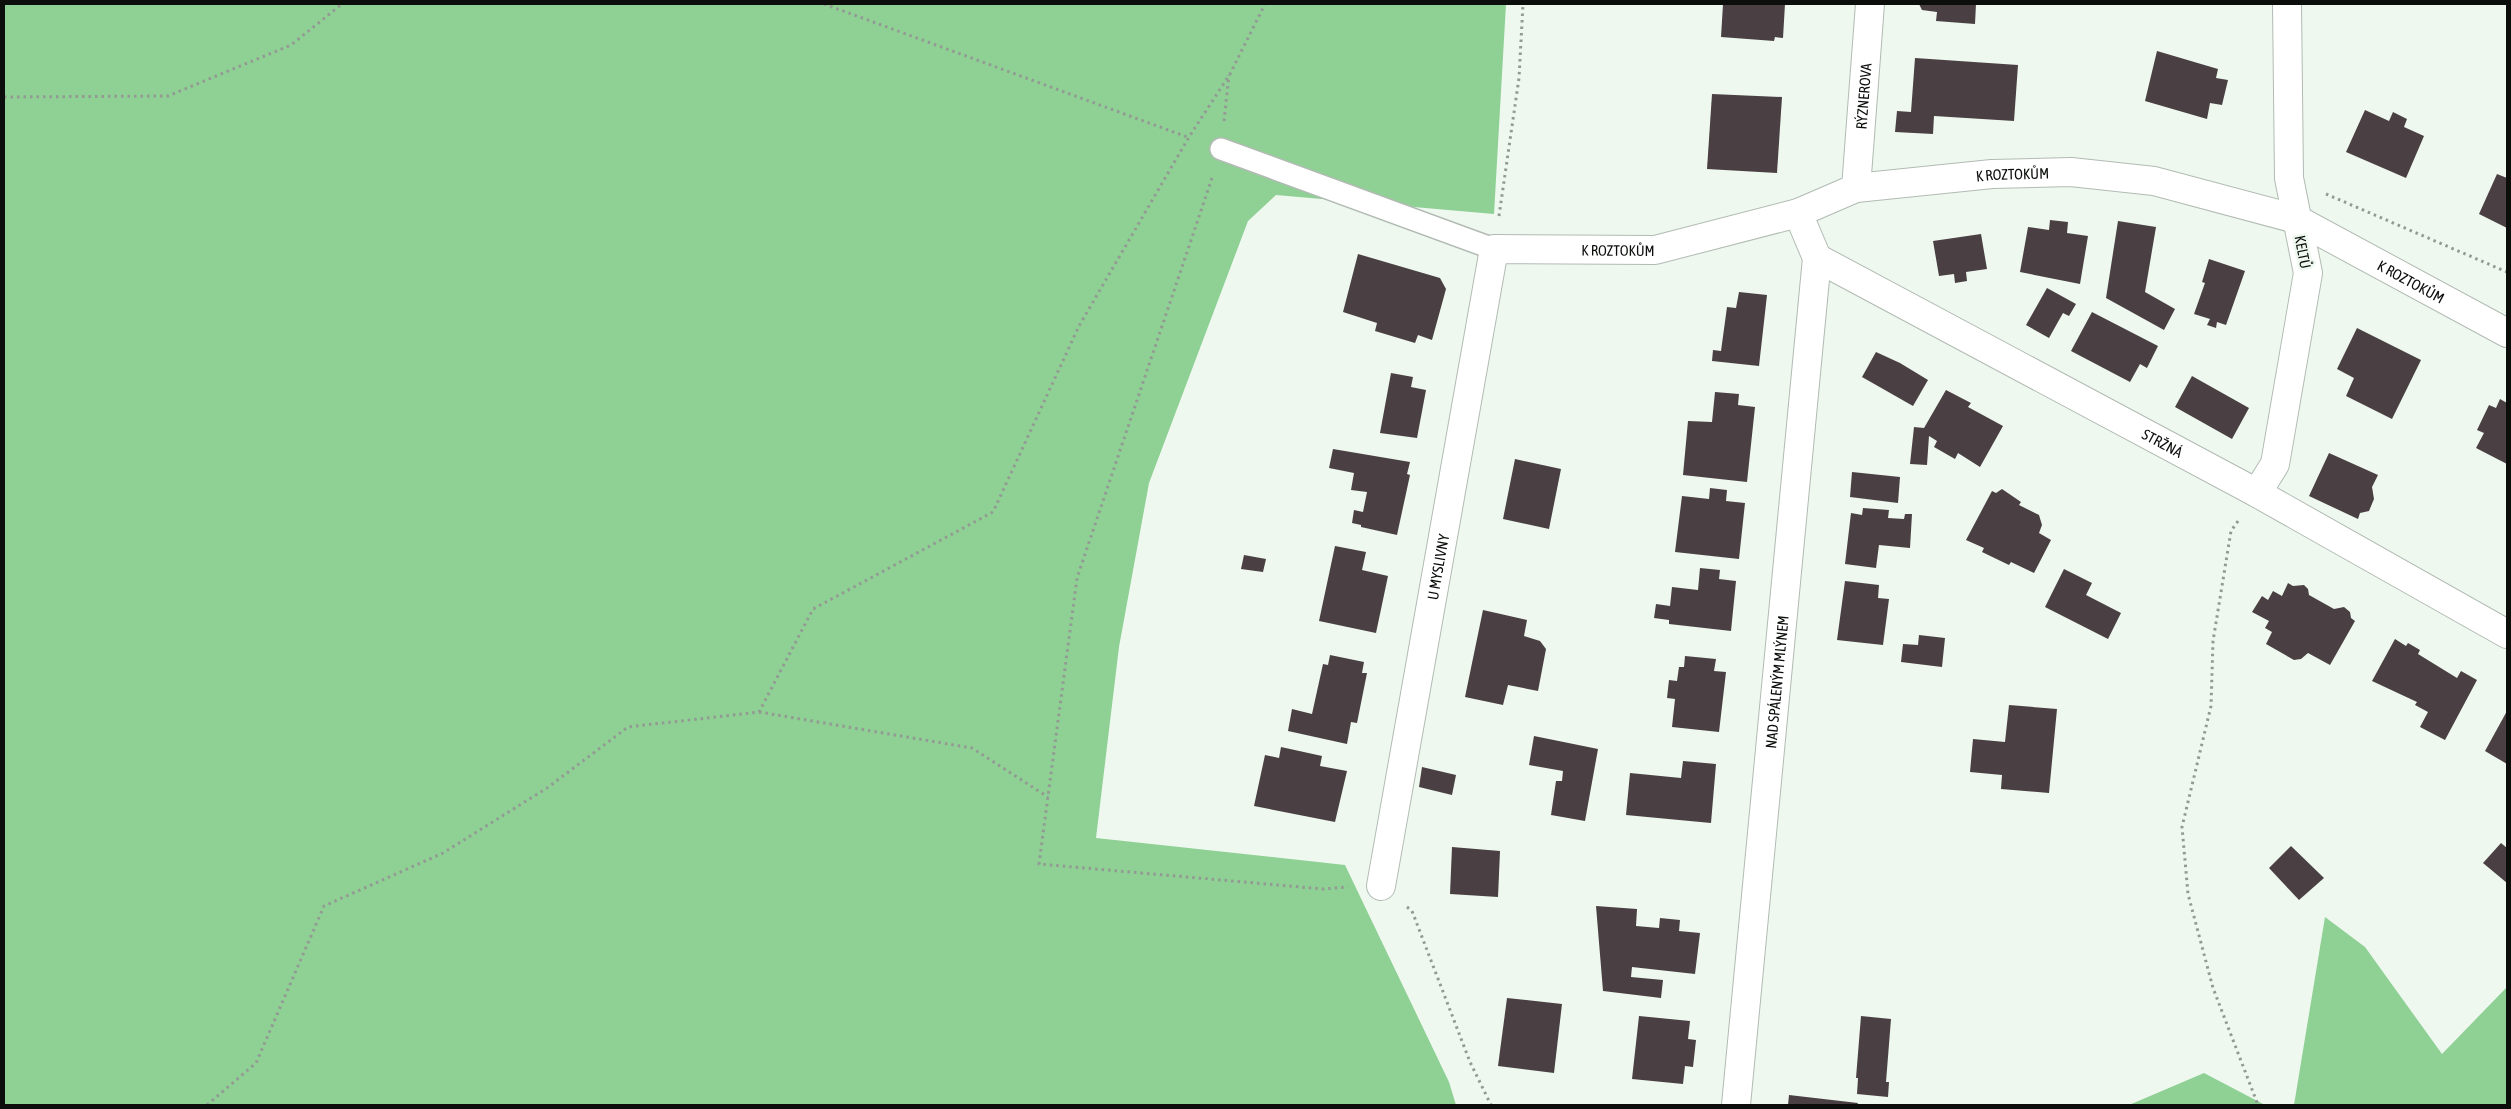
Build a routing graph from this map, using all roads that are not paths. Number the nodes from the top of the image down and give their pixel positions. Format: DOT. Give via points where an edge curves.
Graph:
graph roads {
  1 [pos="1870,4"];
  2 [pos="2287,4"];
  3 [pos="1221,149"];
  4 [pos="1856,188"];
  5 [pos="1798,213"];
  6 [pos="2296,219"];
  7 [pos="1494,249"];
  8 [pos="1817,258"];
  9 [pos="2507,333"];
  10 [pos="2257,494"];
  11 [pos="2507,634"];
  12 [pos="1381,886"];
  13 [pos="1736,1105"];
  1 -- 4 [label="street, RÝZNEROVA"];
  2 -- 6 [label="street, KELTŮ" via="2289,178"];
  3 -- 7 [label="lane"];
  4 -- 5 [label="street, K ROZTOKŮM"];
  4 -- 6 [label="street, K ROZTOKŮM" via="1992,174 2072,172 2154,181"];
  5 -- 7 [label="street, K ROZTOKŮM" via="1655,250"];
  5 -- 8 [label="street"];
  6 -- 9 [label="street, K ROZTOKŮM"];
  6 -- 10 [label="street, KELTŮ" via="2308,273 2275,464"];
  7 -- 12 [label="street, U MYSLIVNY"];
  8 -- 10 [label="street, STRŽNÁ"];
  8 -- 13 [label="street, NAD SPÁLENÝM MLÝNEM"];
  10 -- 11 [label="street, STRŽNÁ"];
}
